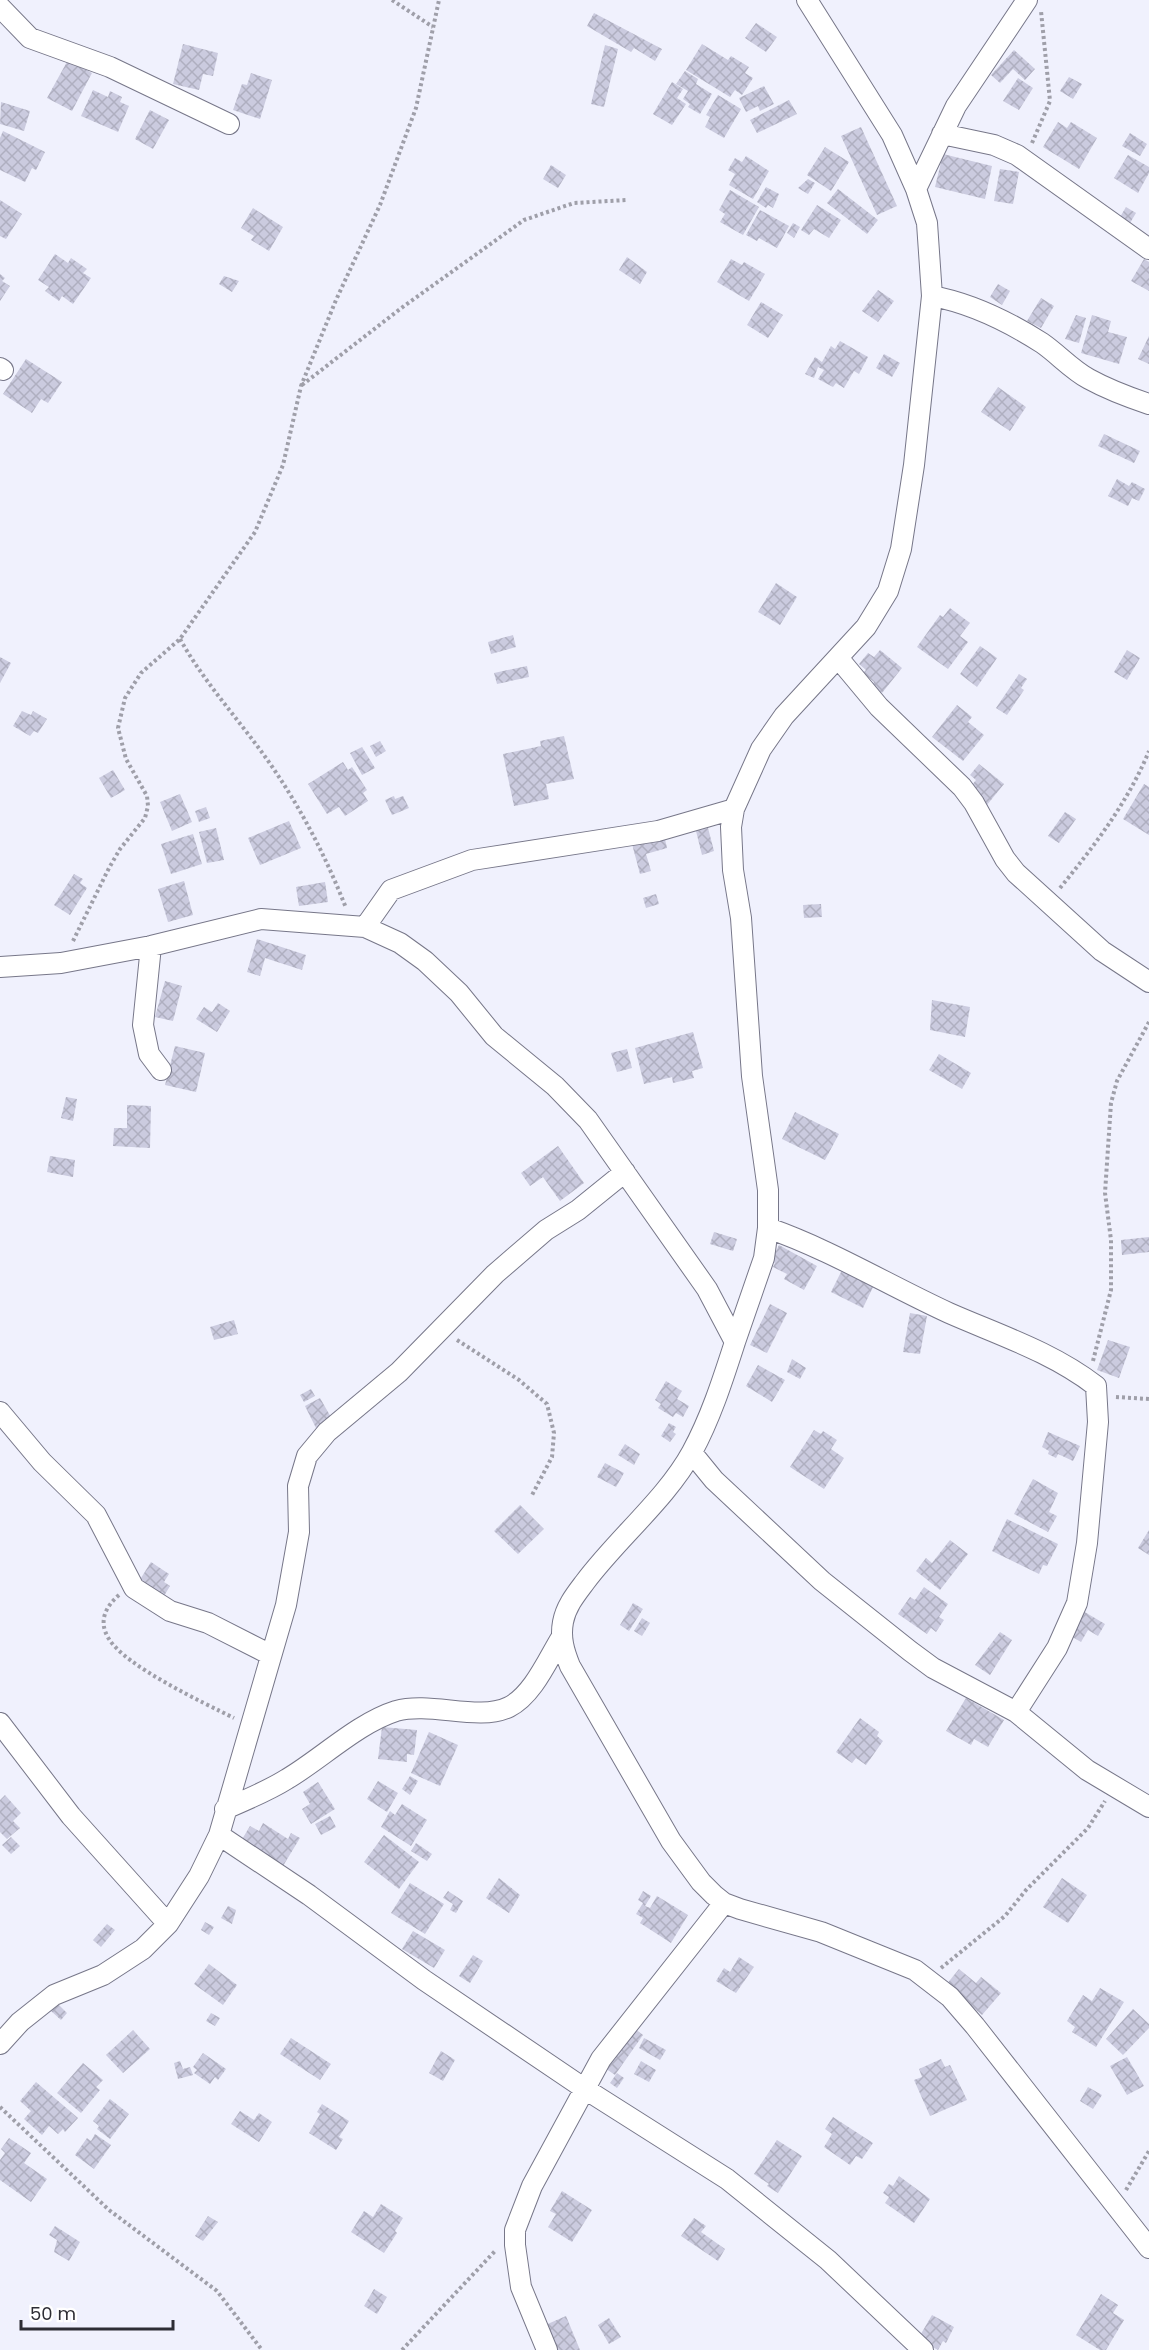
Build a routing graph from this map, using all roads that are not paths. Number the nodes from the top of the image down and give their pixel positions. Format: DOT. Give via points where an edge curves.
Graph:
graph roads {
  1 [pos="807,0"];
  2 [pos="1033,3"];
  3 [pos="0,7"];
  4 [pos="229,124"];
  5 [pos="942,134"];
  6 [pos="916,189"];
  7 [pos="1149,249"];
  8 [pos="932,296"];
  9 [pos="1149,404"];
  10 [pos="839,659"];
  11 [pos="734,809"];
  12 [pos="359,926"];
  13 [pos="151,946"];
  14 [pos="0,967"];
  15 [pos="1149,982"];
  16 [pos="162,1070"];
  17 [pos="625,1172"];
  18 [pos="768,1228"];
  19 [pos="735,1342"];
  20 [pos="0,1412"];
  21 [pos="692,1453"];
  22 [pos="561,1638"];
  23 [pos="271,1655"];
  24 [pos="1016,1712"];
  25 [pos="0,1723"];
  26 [pos="1149,1808"];
  27 [pos="225,1809"];
  28 [pos="219,1835"];
  29 [pos="724,1903"];
  30 [pos="168,1924"];
  31 [pos="0,2044"];
  32 [pos="585,2089"];
  33 [pos="1149,2248"];
  34 [pos="547,2350"];
  35 [pos="923,2350"];
  1 -- 6 [label="street" via="892,135"];
  2 -- 5 [label="street" via="956,106"];
  3 -- 4 [label="street" via="30,38 110,68"];
  5 -- 6 [label="street"];
  5 -- 7 [label="street" via="994,145 1025,161"];
  6 -- 8 [label="street" via="927,223"];
  8 -- 9 [label="street" via="949,299 1006,324 1041,343 1087,378"];
  8 -- 10 [label="street" via="924,393 896,569 879,609"];
  10 -- 11 [label="street" via="805,691 767,741"];
  10 -- 15 [label="street" via="879,706 962,787 1005,859 1107,955"];
  11 -- 12 [label="street" via="658,831 472,860 391,890"];
  11 -- 18 [label="street" via="733,870 741,918 752,1076 768,1190"];
  12 -- 13 [label="street" via="261,919"];
  12 -- 17 [label="street" via="400,944 451,985 494,1036 555,1086 588,1120"];
  13 -- 14 [label="street" via="61,963"];
  13 -- 16 [label="street" via="142,1024 149,1054"];
  17 -- 19 [label="street" via="706,1289"];
  17 -- 23 [label="street" via="546,1230 495,1274 399,1372 327,1432 307,1456 298,1486 299,1532 292,1575"];
  18 -- 19 [label="street" via="764,1258"];
  18 -- 24 [label="street" via="824,1250 933,1305 1038,1351 1081,1374 1096,1391 1098,1422 1087,1543 1077,1603 1057,1648"];
  19 -- 21 [label="street"];
  20 -- 23 [label="street" via="42,1462 96,1515 134,1588 170,1611 208,1623"];
  21 -- 22 [label="street" via="570,1603"];
  21 -- 24 [label="street" via="736,1501 872,1622 933,1668"];
  22 -- 27 [label="street" via="534,1681 512,1706 497,1712 416,1707 394,1712 286,1780"];
  22 -- 29 [label="street" via="585,1694 671,1841 701,1882"];
  23 -- 27 [label="street"];
  24 -- 26 [label="street" via="1104,1781"];
  25 -- 30 [label="street" via="71,1816"];
  27 -- 28 [label="street"];
  28 -- 30 [label="street" via="200,1876"];
  28 -- 32 [label="street"];
  29 -- 32 [label="street" via="602,2059"];
  29 -- 33 [label="street" via="821,1932 928,1979 975,2026"];
  30 -- 31 [label="street" via="143,1949 103,1975 54,1995"];
  32 -- 34 [label="street" via="532,2186 515,2230 521,2287"];
  32 -- 35 [label="street" via="727,2179 828,2260"];
}
